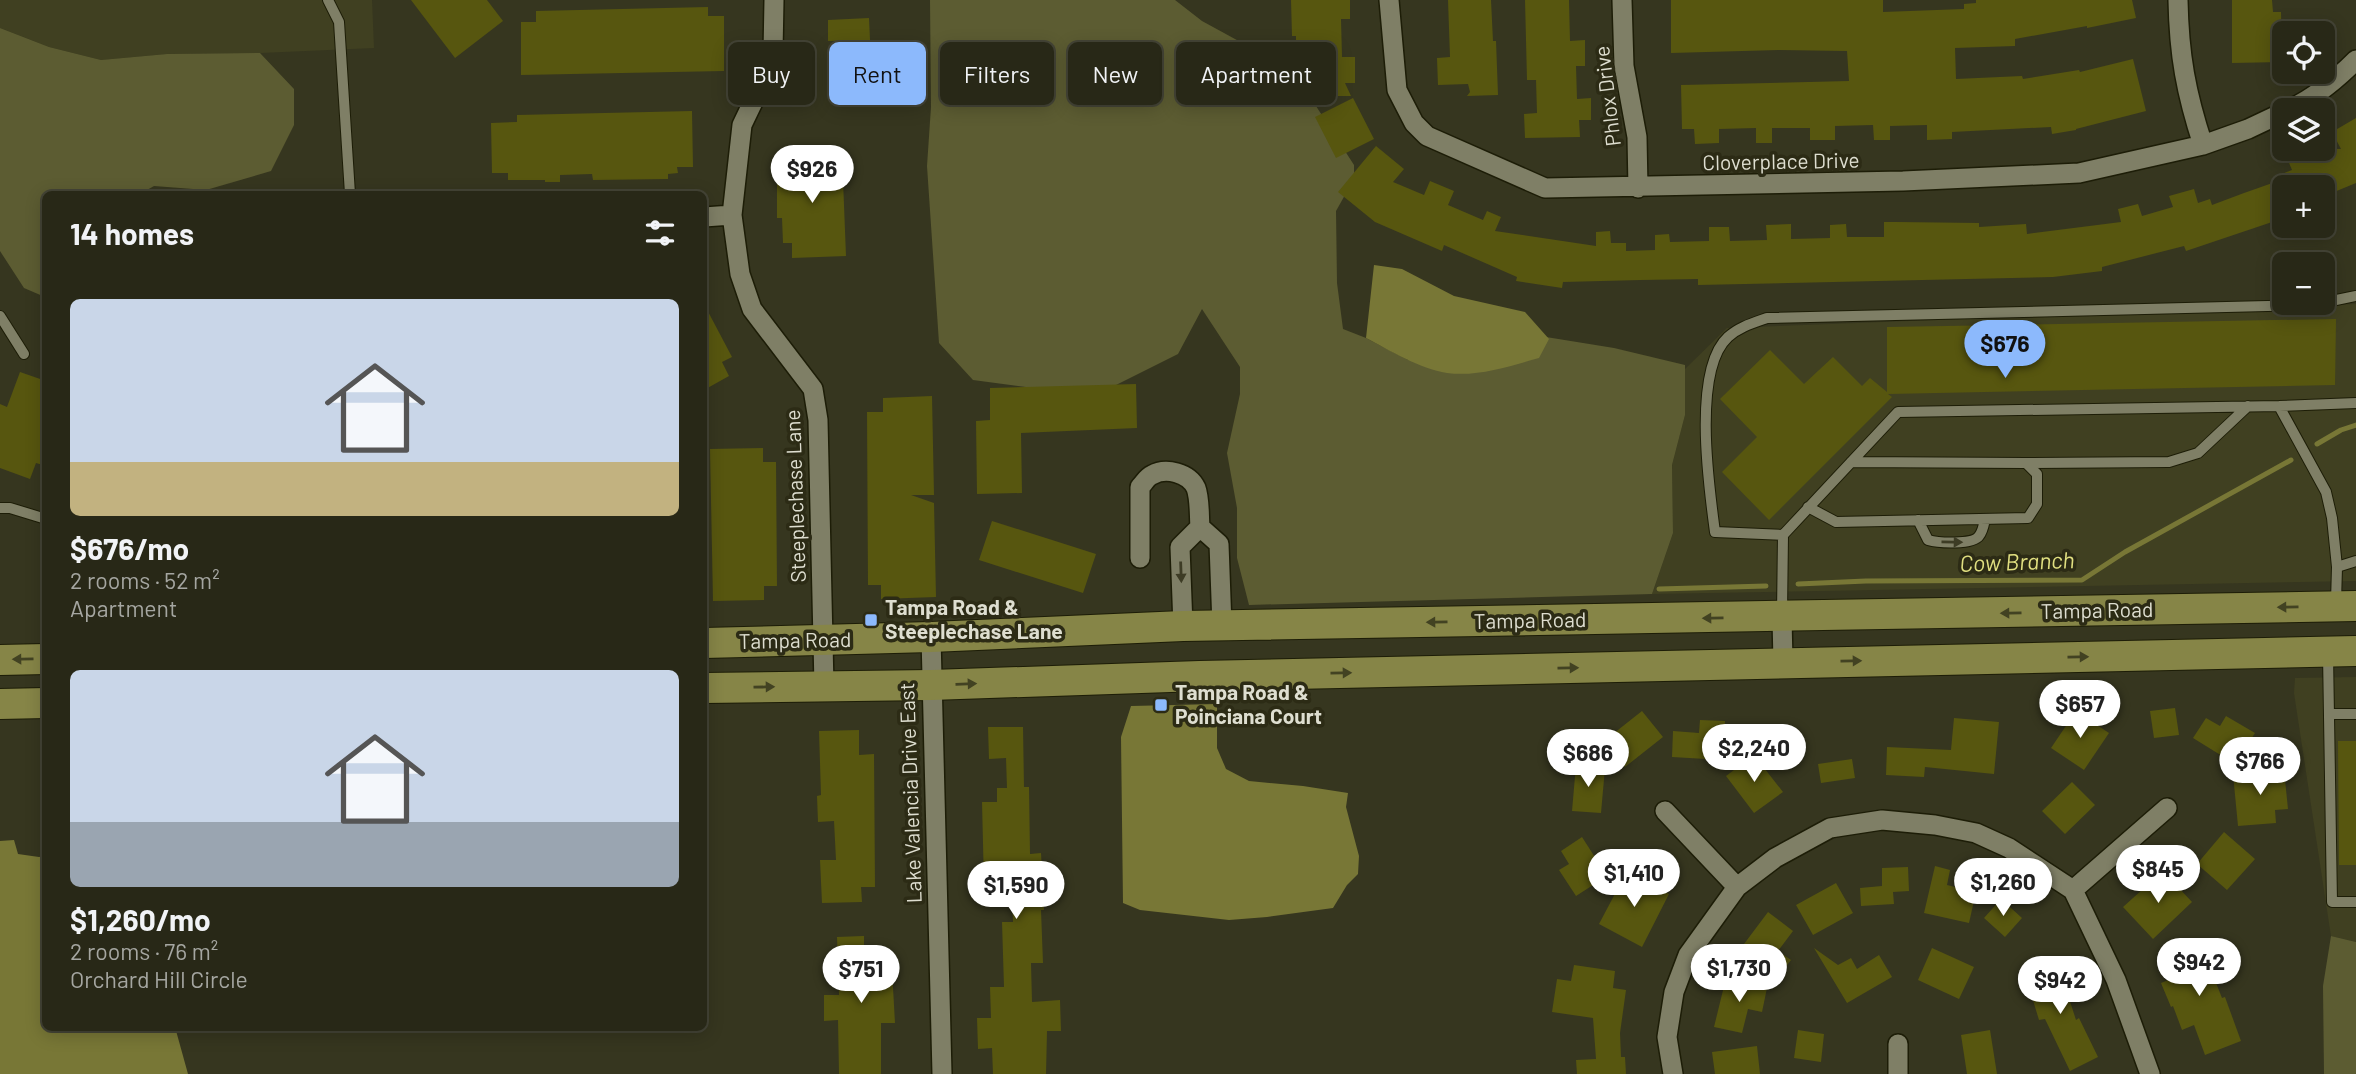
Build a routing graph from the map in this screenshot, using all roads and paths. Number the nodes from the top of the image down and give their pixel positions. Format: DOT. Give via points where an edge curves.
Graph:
graph roads {
  1 [pos="328,0"];
  2 [pos="774,0"];
  3 [pos="1389,0"];
  4 [pos="1622,0"];
  5 [pos="2178,0"];
  6 [pos="2356,60"];
  7 [pos="2308,98"];
  8 [pos="2272,118"];
  9 [pos="2203,145"];
  10 [pos="1638,188"];
  11 [pos="350,191"];
  12 [pos="732,215"];
  13 [pos="707,217"];
  14 [pos="2356,296"];
  15 [pos="0,316"];
  16 [pos="24,354"];
  17 [pos="2356,403"];
  18 [pos="2279,406"];
  19 [pos="2248,407"];
  20 [pos="1851,462"];
  21 [pos="2026,463"];
  22 [pos="1808,507"];
  23 [pos="0,508"];
  24 [pos="42,518"];
  25 [pos="1985,519"];
  26 [pos="1918,520"];
  27 [pos="1200,527"];
  28 [pos="1783,535"];
  29 [pos="1140,558"];
  30 [pos="2356,561"];
  31 [pos="2337,567"];
  32 [pos="2346,606"];
  33 [pos="1782,617"];
  34 [pos="1183,626"];
  35 [pos="1222,626"];
  36 [pos="931,637"];
  37 [pos="823,640"];
  38 [pos="707,643"];
  39 [pos="2342,651"];
  40 [pos="42,659"];
  41 [pos="0,660"];
  42 [pos="1783,663"];
  43 [pos="824,685"];
  44 [pos="931,685"];
  45 [pos="707,688"];
  46 [pos="42,703"];
  47 [pos="0,704"];
  48 [pos="2329,714"];
  49 [pos="2356,714"];
  50 [pos="2166,808"];
  51 [pos="1665,811"];
  52 [pos="1737,887"];
  53 [pos="2073,890"];
  54 [pos="2356,902"];
  55 [pos="1898,1044"];
  56 [pos="942,1074"];
  57 [pos="1673,1074"];
  58 [pos="1898,1074"];
  59 [pos="2150,1074"];
  1 -- 11 [label="lane" via="340,22"];
  2 -- 12 [label="street, Steeplechase Lane" via="773,52 742,125"];
  3 -- 10 [label="street, Cloverplace Drive" via="1396,90 1414,123 1427,136 1545,188"];
  4 -- 10 [label="street, Phlox Drive" via="1624,66 1637,136"];
  5 -- 9 [label="street" via="2183,71"];
  6 -- 7 [label="street, Cloverplace Drive" via="2334,82"];
  8 -- 9 [label="street, Cloverplace Drive"];
  9 -- 10 [label="street, Cloverplace Drive" via="2079,173"];
  12 -- 13 [label="street"];
  12 -- 37 [label="street, Steeplechase Lane" via="740,274 752,309 813,389 818,420"];
  14 -- 28 [label="lane" via="2312,305 1767,318 1746,325 1727,338 1707,384 1707,475 1716,532"];
  15 -- 16 [label="lane"];
  17 -- 18 [label="lane"];
  18 -- 19 [label="lane"];
  18 -- 31 [label="lane" via="2326,492"];
  19 -- 20 [label="lane" via="1898,411"];
  19 -- 21 [label="lane" via="2198,453 2169,462"];
  20 -- 21 [label="lane"];
  20 -- 22 [label="lane"];
  21 -- 25 [label="lane" via="2037,474 2037,504 2028,518"];
  22 -- 26 [label="lane" via="1836,522"];
  22 -- 28 [label="lane"];
  23 -- 24 [label="lane"];
  25 -- 26 [label="lane"];
  26 -- 25 [label="lane, one-way" via="1928,540 1964,542 1980,535"];
  27 -- 29 [label="street" via="1197,490 1191,479 1165,471 1151,475 1140,487"];
  27 -- 34 [label="street, one-way" via="1180,547"];
  27 -- 35 [label="street" via="1219,544"];
  28 -- 33 [label="lane"];
  30 -- 31 [label="lane"];
  31 -- 32 [label="lane"];
  32 -- 33 [label="main road, Tampa Road, one-way"];
  33 -- 35 [label="main road, Tampa Road, one-way"];
  33 -- 42 [label="street"];
  34 -- 35 [label="main road, Tampa Road"];
  34 -- 36 [label="main road, Tampa Road"];
  36 -- 37 [label="main road, Tampa Road"];
  36 -- 44 [label="street, Lake Valencia Drive East"];
  37 -- 38 [label="main road, Tampa Road"];
  37 -- 43 [label="street, Steeplechase Lane"];
  42 -- 39 [label="main road, one-way"];
  39 -- 48 [label="lane"];
  40 -- 41 [label="main road, one-way"];
  44 -- 42 [label="main road, one-way"];
  43 -- 44 [label="main road"];
  45 -- 43 [label="main road, one-way"];
  44 -- 56 [label="street, Lake Valencia Drive East"];
  46 -- 47 [label="main road"];
  48 -- 49 [label="lane"];
  48 -- 54 [label="lane" via="2332,902"];
  50 -- 53 [label="street"];
  51 -- 52 [label="street"];
  52 -- 53 [label="street" via="1775,858 1830,828 1882,820 1976,833 2009,848"];
  52 -- 57 [label="street" via="1688,955 1674,992 1667,1037"];
  53 -- 59 [label="street" via="2116,980"];
  55 -- 58 [label="street"];
}
